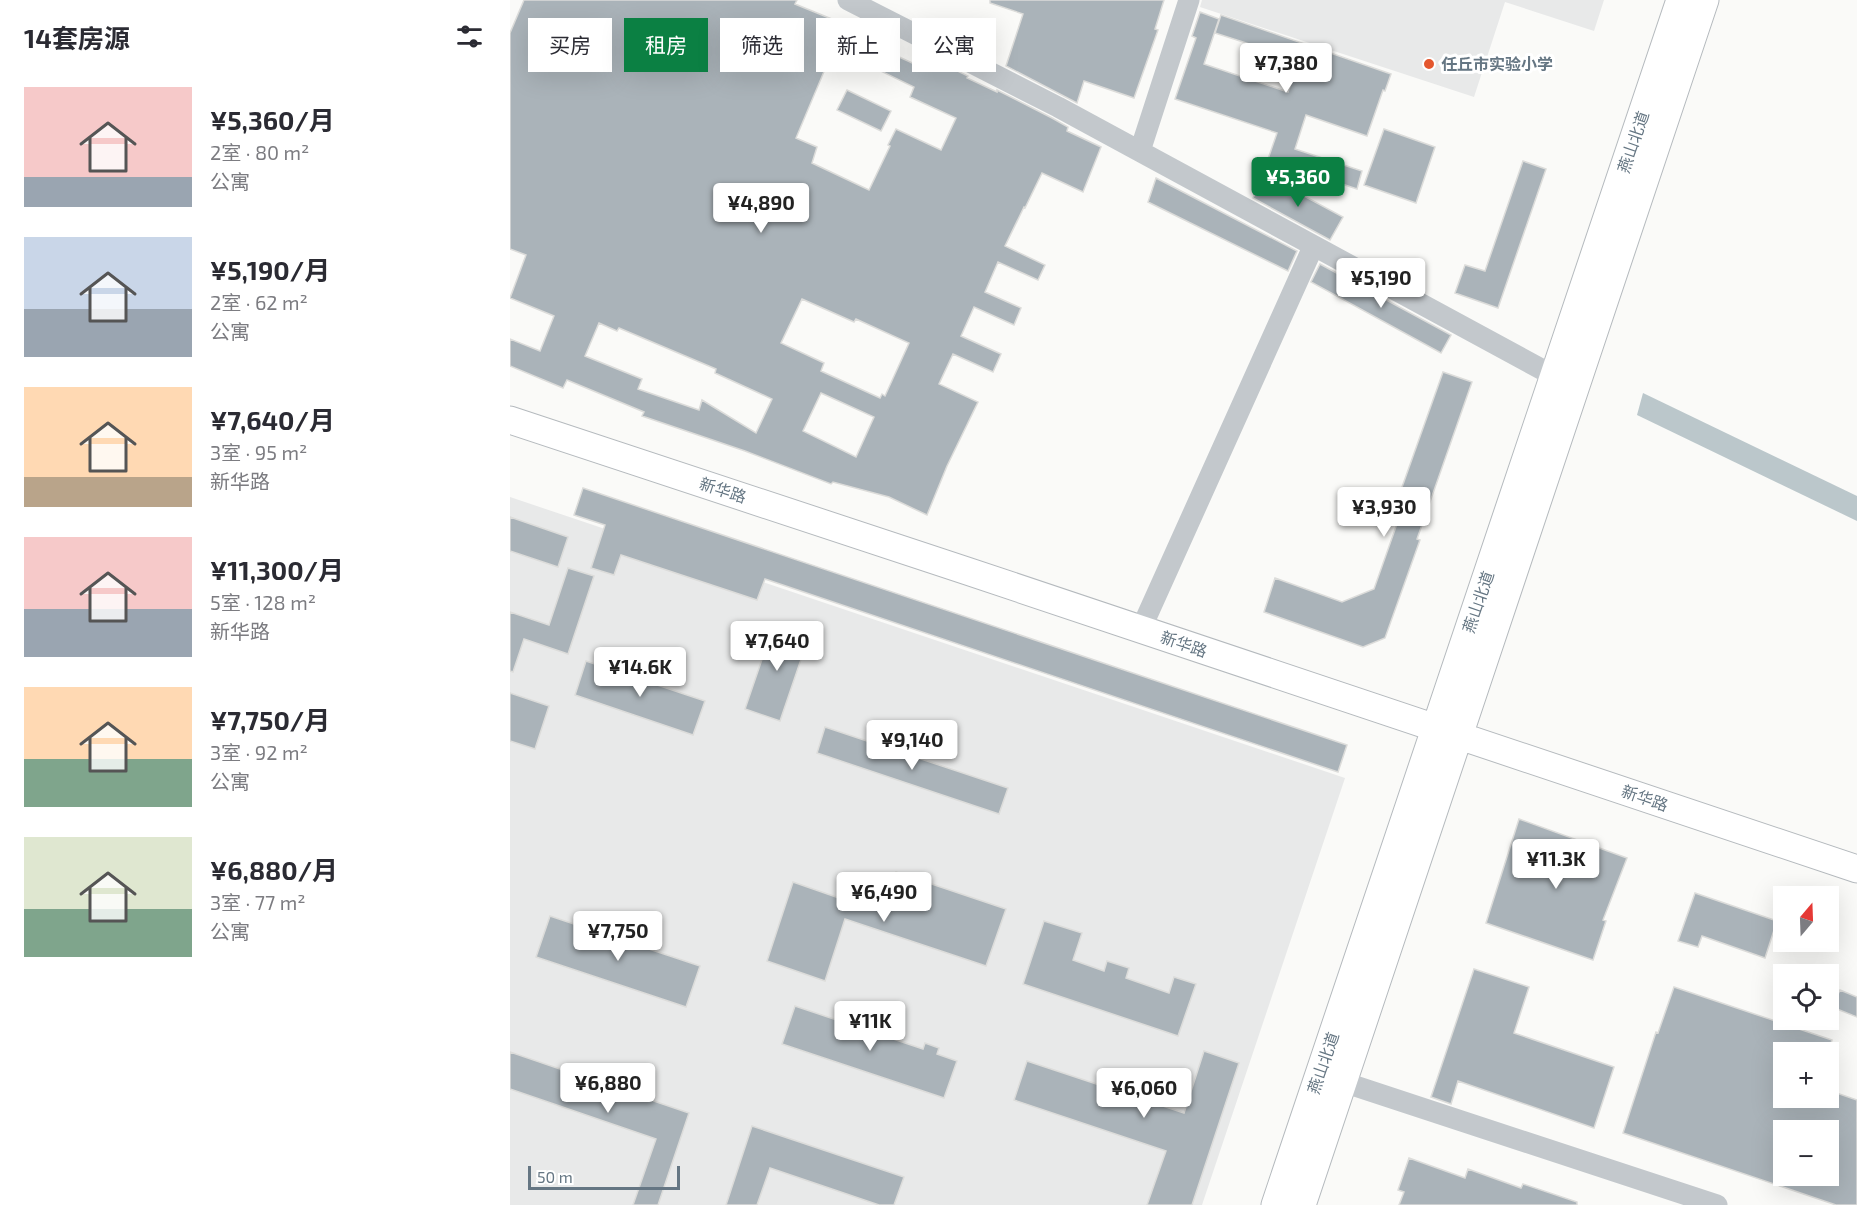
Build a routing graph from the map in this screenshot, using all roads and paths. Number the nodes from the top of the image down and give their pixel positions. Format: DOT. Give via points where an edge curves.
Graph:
graph roads {
  1 [pos="848,0"];
  2 [pos="1189,0"];
  3 [pos="1680,0"];
  4 [pos="1706,0"];
  5 [pos="1140,151"];
  6 [pos="1313,247"];
  7 [pos="1554,376"];
  8 [pos="510,420"];
  9 [pos="1141,629"];
  10 [pos="1447,732"];
  11 [pos="1857,869"];
  12 [pos="1343,1082"];
  13 [pos="1275,1205"];
  14 [pos="1302,1205"];
  15 [pos="1717,1205"];
  1 -- 5 [label="street"];
  2 -- 5 [label="street"];
  3 -- 7 [label="main road, 燕山北道"];
  4 -- 10 [label="main road, 燕山北道"];
  5 -- 6 [label="street"];
  6 -- 7 [label="street"];
  6 -- 9 [label="street"];
  7 -- 10 [label="main road, 燕山北道"];
  8 -- 9 [label="main road, 新华路"];
  9 -- 10 [label="main road, 新华路"];
  10 -- 11 [label="main road, 新华路"];
  10 -- 12 [label="main road, 燕山北道"];
  10 -- 13 [label="main road, 燕山北道"];
  12 -- 14 [label="main road, 燕山北道"];
  12 -- 15 [label="street"];
}
